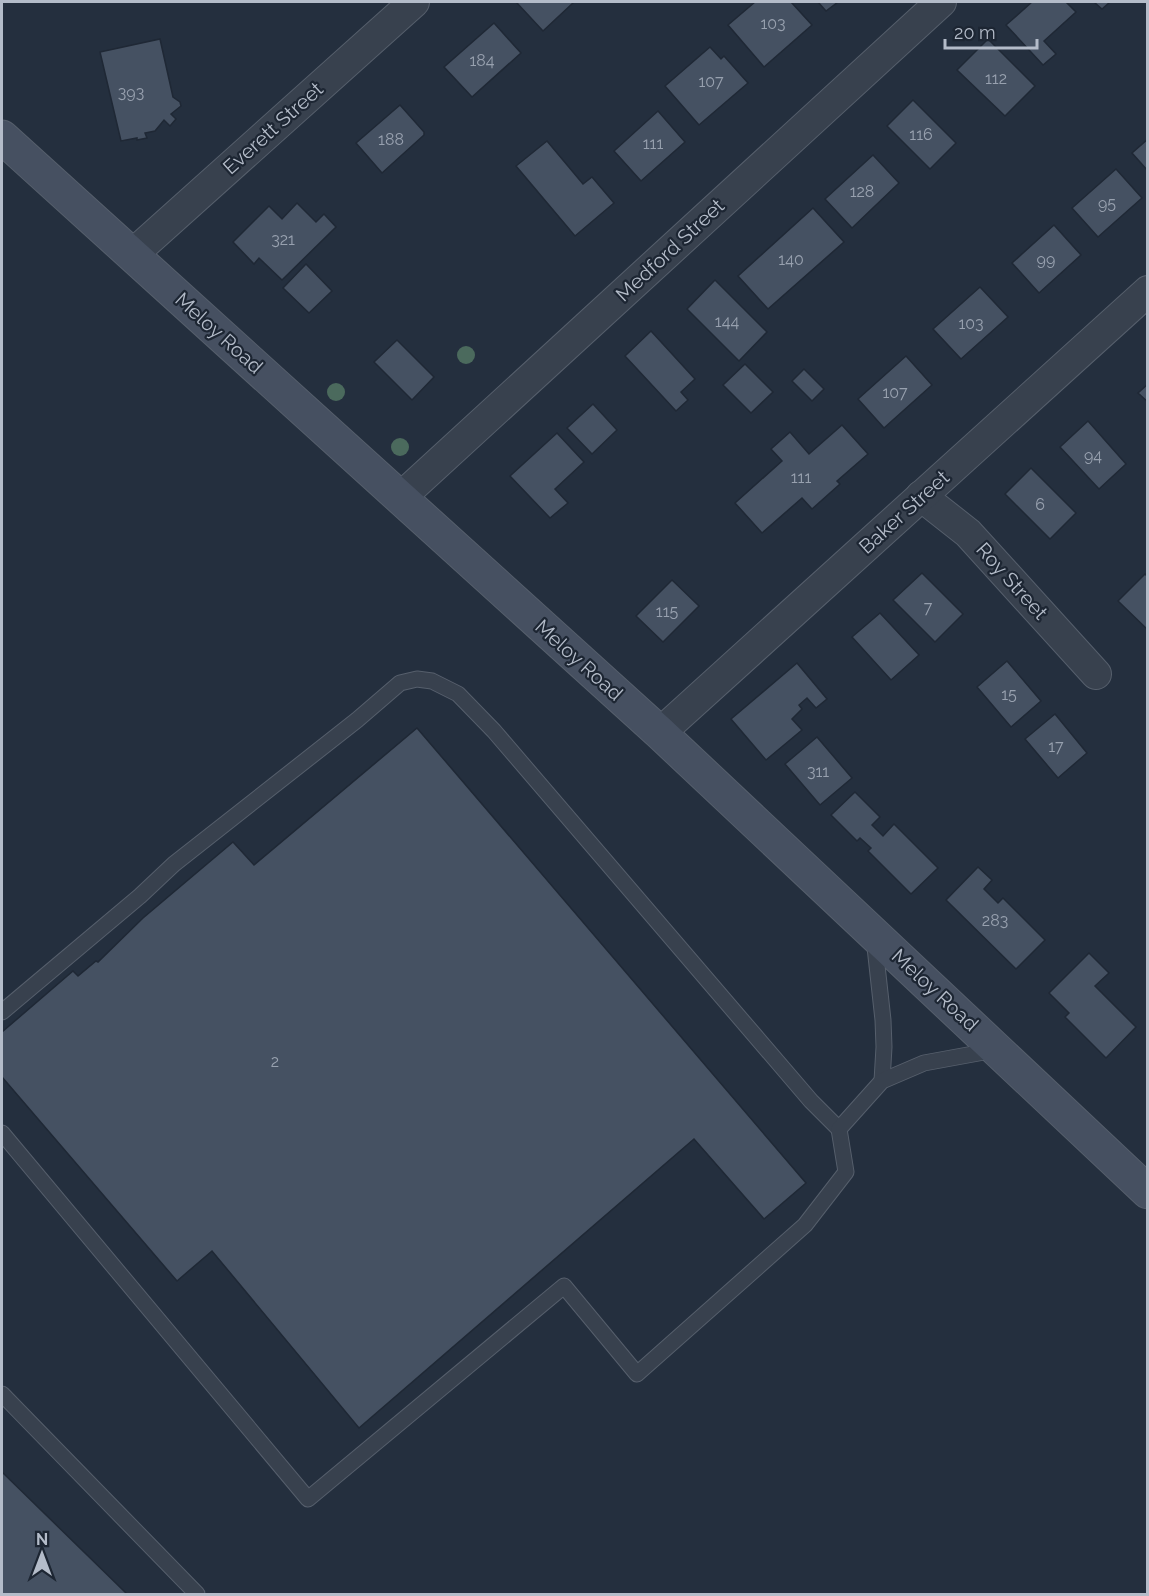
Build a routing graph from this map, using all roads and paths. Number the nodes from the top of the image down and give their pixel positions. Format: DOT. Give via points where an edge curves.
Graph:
graph roads {
  1 [pos="414,2"];
  2 [pos="941,2"];
  3 [pos="2,137"];
  4 [pos="133,254"];
  5 [pos="1148,291"];
  6 [pos="921,496"];
  7 [pos="400,498"];
  8 [pos="1096,674"];
  9 [pos="660,733"];
  10 [pos="874,933"];
  11 [pos="3,1008"];
  12 [pos="998,1050"];
  13 [pos="882,1081"];
  14 [pos="839,1129"];
  15 [pos="2,1133"];
  16 [pos="1148,1192"];
  17 [pos="2,1394"];
  18 [pos="196,1594"];
  1 -- 4 [label="street, Everett Street"];
  2 -- 7 [label="street, Medford Street"];
  3 -- 4 [label="main road, Meloy Road"];
  4 -- 7 [label="main road, Meloy Road"];
  5 -- 6 [label="street, Baker Street"];
  6 -- 8 [label="street, Roy Street" via="968,533"];
  6 -- 9 [label="street, Baker Street"];
  7 -- 9 [label="main road, Meloy Road"];
  9 -- 10 [label="main road, Meloy Road"];
  10 -- 12 [label="main road, Meloy Road"];
  10 -- 13 [label="lane" via="883,1020"];
  11 -- 14 [label="lane" via="174,864 400,683 432,681 458,694 494,731"];
  12 -- 13 [label="lane" via="924,1063"];
  12 -- 16 [label="main road, Meloy Road"];
  13 -- 14 [label="lane"];
  14 -- 15 [label="lane" via="846,1172 805,1225 637,1374 564,1286 308,1499"];
  17 -- 18 [label="lane"];
}
